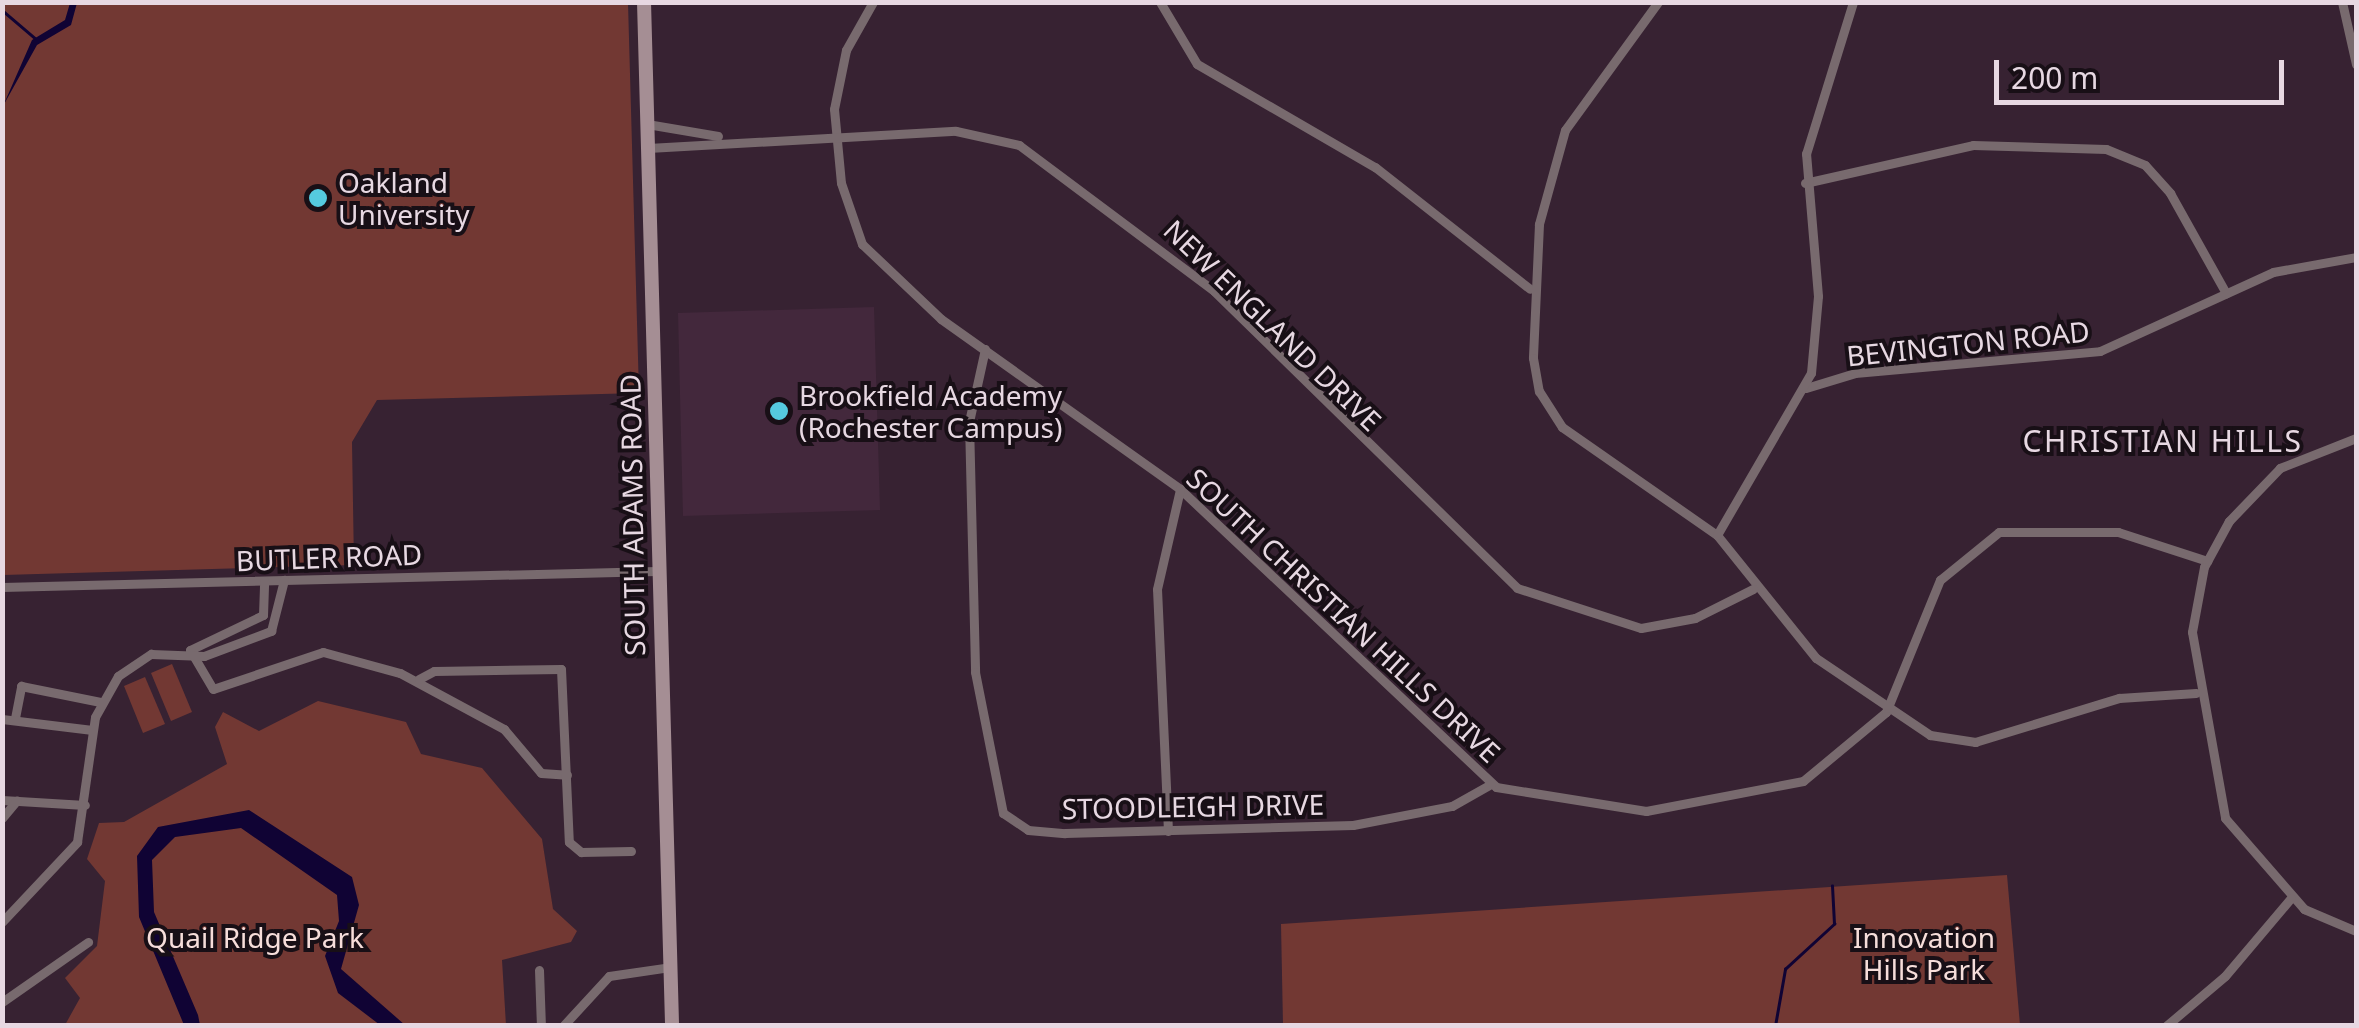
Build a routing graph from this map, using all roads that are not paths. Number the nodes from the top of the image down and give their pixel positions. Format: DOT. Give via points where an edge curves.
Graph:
graph roads {
  1 [pos="644,2"];
  2 [pos="873,2"];
  3 [pos="1160,2"];
  4 [pos="1658,2"];
  5 [pos="1853,2"];
  6 [pos="2342,2"];
  7 [pos="2356,64"];
  8 [pos="648,124"];
  9 [pos="835,132"];
  10 [pos="720,137"];
  11 [pos="648,148"];
  12 [pos="1804,183"];
  13 [pos="2356,257"];
  14 [pos="1530,289"];
  15 [pos="2226,293"];
  16 [pos="985,349"];
  17 [pos="1806,388"];
  18 [pos="2356,438"];
  19 [pos="1180,489"];
  20 [pos="1716,535"];
  21 [pos="2207,561"];
  22 [pos="657,571"];
  23 [pos="284,580"];
  24 [pos="264,581"];
  25 [pos="2,588"];
  26 [pos="1754,589"];
  27 [pos="190,650"];
  28 [pos="419,679"];
  29 [pos="2196,693"];
  30 [pos="100,702"];
  31 [pos="1886,712"];
  32 [pos="14,718"];
  33 [pos="2,719"];
  34 [pos="92,730"];
  35 [pos="567,775"];
  36 [pos="1491,784"];
  37 [pos="2,800"];
  38 [pos="18,800"];
  39 [pos="85,805"];
  40 [pos="2,818"];
  41 [pos="1168,831"];
  42 [pos="631,851"];
  43 [pos="2292,898"];
  44 [pos="2,922"];
  45 [pos="2356,931"];
  46 [pos="88,942"];
  47 [pos="670,967"];
  48 [pos="539,970"];
  49 [pos="2,1002"];
  50 [pos="541,1026"];
  51 [pos="563,1026"];
  52 [pos="672,1026"];
  53 [pos="2166,1026"];
  1 -- 8 [label="main road, SOUTH ADAMS ROAD"];
  2 -- 9 [label="street" via="846,50"];
  3 -- 14 [label="street" via="1196,64 1376,167"];
  4 -- 14 [label="street" via="1565,130"];
  5 -- 12 [label="street" via="1812,120"];
  6 -- 7 [label="street"];
  8 -- 10 [label="street, NEW ENGLAND DRIVE"];
  8 -- 11 [label="main road, SOUTH ADAMS ROAD"];
  9 -- 10 [label="street, NEW ENGLAND DRIVE"];
  9 -- 16 [label="street, SOUTH CHRISTIAN HILLS DRIVE" via="862,244 901,287"];
  9 -- 26 [label="street, NEW ENGLAND DRIVE" via="956,132 1041,156 1214,291 1454,535 1540,600 1641,628 1695,618"];
  10 -- 11 [label="street, NEW ENGLAND DRIVE"];
  11 -- 22 [label="main road, SOUTH ADAMS ROAD"];
  12 -- 15 [label="street" via="1972,145 2106,149 2145,165 2170,193"];
  12 -- 17 [label="street" via="1818,296"];
  13 -- 15 [label="street, BEVINGTON ROAD" via="2292,266"];
  14 -- 20 [label="street" via="1539,391 1562,427"];
  15 -- 17 [label="street, BEVINGTON ROAD" via="2100,352 1856,373"];
  16 -- 19 [label="street, SOUTH CHRISTIAN HILLS DRIVE"];
  16 -- 41 [label="street, STOODLEIGH DRIVE" via="968,470 975,672 995,798 1028,830"];
  17 -- 20 [label="street"];
  18 -- 21 [label="street" via="2280,468 2229,520"];
  19 -- 36 [label="street, SOUTH CHRISTIAN HILLS DRIVE"];
  19 -- 41 [label="street" via="1157,589"];
  20 -- 26 [label="street"];
  21 -- 29 [label="street" via="2192,632"];
  21 -- 31 [label="street, SOUTH CHRISTIAN HILLS DRIVE" via="2118,532 1999,532 1940,580"];
  22 -- 23 [label="street, BUTLER ROAD"];
  22 -- 47 [label="main road, SOUTH ADAMS ROAD"];
  23 -- 24 [label="street, BUTLER ROAD"];
  23 -- 27 [label="street" via="271,631 212,654"];
  24 -- 25 [label="street, BUTLER ROAD"];
  24 -- 27 [label="street" via="263,616"];
  26 -- 31 [label="street" via="1816,658"];
  27 -- 28 [label="street" via="212,689 322,652"];
  27 -- 30 [label="street" via="135,662"];
  28 -- 35 [label="street" via="514,736 540,773"];
  28 -- 35 [label="street" via="434,671 561,669"];
  29 -- 31 [label="street" via="2119,698 1975,742 1930,734"];
  29 -- 43 [label="street" via="2225,818"];
  30 -- 32 [label="street" via="21,686"];
  30 -- 34 [label="street"];
  31 -- 36 [label="street, SOUTH CHRISTIAN HILLS DRIVE" via="1803,782 1719,804 1613,811"];
  32 -- 33 [label="street"];
  32 -- 34 [label="street"];
  34 -- 39 [label="street"];
  35 -- 42 [label="street" via="572,850"];
  36 -- 41 [label="street, STOODLEIGH DRIVE" via="1452,806 1353,826"];
  37 -- 38 [label="street"];
  38 -- 39 [label="street"];
  38 -- 40 [label="street"];
  39 -- 44 [label="street" via="65,862"];
  43 -- 45 [label="street"];
  43 -- 53 [label="street" via="2224,976"];
  46 -- 49 [label="street"];
  47 -- 51 [label="street" via="609,976"];
  47 -- 52 [label="main road, SOUTH ADAMS ROAD"];
  48 -- 50 [label="street"];
}
